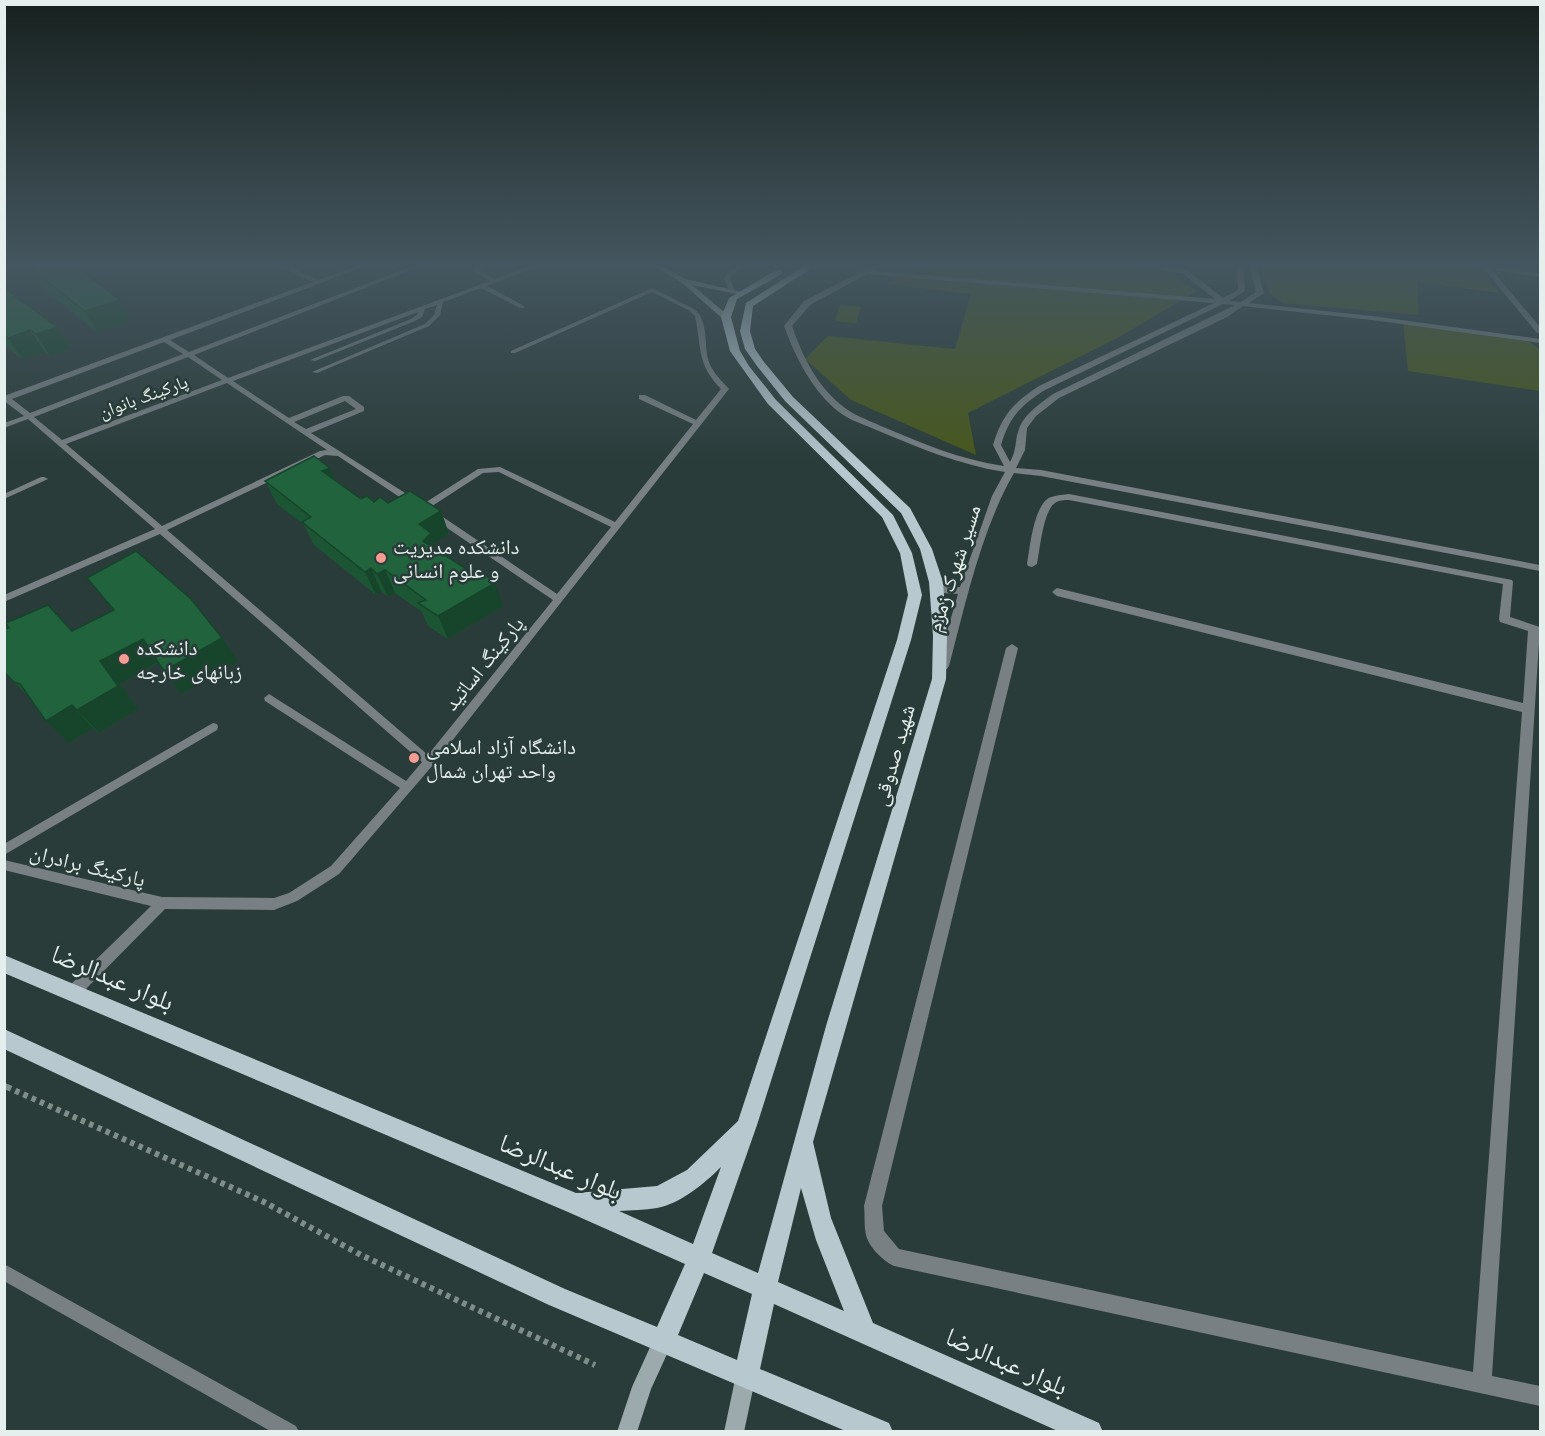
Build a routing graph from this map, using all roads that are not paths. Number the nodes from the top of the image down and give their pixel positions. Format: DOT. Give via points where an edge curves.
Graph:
graph roads {
  1 [pos="188,331"];
  2 [pos="251,331"];
  3 [pos="362,331"];
  4 [pos="385,331"];
  5 [pos="413,331"];
  6 [pos="560,331"];
  7 [pos="700,331"];
  8 [pos="730,331"];
  9 [pos="745,331"];
  10 [pos="790,331"];
  11 [pos="1163,331"];
  12 [pos="1191,331"];
  13 [pos="1476,331"];
  14 [pos="166,339"];
  15 [pos="1540,341"];
  16 [pos="513,352"];
  17 [pos="190,355"];
  18 [pos="313,360"];
  19 [pos="315,372"];
  20 [pos="230,380"];
  21 [pos="642,397"];
  22 [pos="6,398"];
  23 [pos="30,417"];
  24 [pos="289,421"];
  25 [pos="698,424"];
  26 [pos="4,426"];
  27 [pos="306,432"];
  28 [pos="61,443"];
  29 [pos="335,452"];
  30 [pos="1011,471"];
  31 [pos="44,479"];
  32 [pos="4,496"];
  33 [pos="423,508"];
  34 [pos="617,526"];
  35 [pos="161,530"];
  36 [pos="1032,564"];
  37 [pos="1540,568"];
  38 [pos="936,582"];
  39 [pos="965,590"];
  40 [pos="1057,592"];
  41 [pos="558,598"];
  42 [pos="4,599"];
  43 [pos="1537,629"];
  44 [pos="1012,648"];
  45 [pos="939,679"];
  46 [pos="269,699"];
  47 [pos="1528,709"];
  48 [pos="213,727"];
  49 [pos="429,762"];
  50 [pos="407,787"];
  51 [pos="4,850"];
  52 [pos="4,865"];
  53 [pos="162,903"];
  54 [pos="4,964"];
  55 [pos="72,993"];
  56 [pos="4,1039"];
  57 [pos="747,1125"];
  58 [pos="804,1137"];
  59 [pos="576,1204"];
  60 [pos="699,1258"];
  61 [pos="4,1272"];
  62 [pos="764,1286"];
  63 [pos="863,1329"];
  64 [pos="663,1341"];
  65 [pos="746,1375"];
  66 [pos="1482,1383"];
  67 [pos="1540,1396"];
  68 [pos="290,1431"];
  69 [pos="627,1431"];
  70 [pos="734,1431"];
  71 [pos="880,1431"];
  72 [pos="1090,1431"];
  1 -- 14 [label="lane"];
  2 -- 17 [label="lane"];
  3 -- 20 [label="lane, پارکینگ بانوان"];
  4 -- 18 [label="lane"];
  5 -- 19 [label="lane"];
  6 -- 16 [label="lane, پارکینگ اساتید"];
  7 -- 25 [label="lane, پارکینگ اساتید" via="710,375 725,389"];
  8 -- 57 [label="main road, شهید صدوقی" via="735,351 772,402 887,515 906,553 915,596"];
  9 -- 38 [label="main road, شهید صدوقی" via="750,349 789,399 906,512 926,549"];
  10 -- 30 [label="street" via="796,351 825,394 846,413 958,460"];
  11 -- 30 [label="street" via="1042,388 1019,403 1003,422 997,446"];
  12 -- 30 [label="street, مسیر شهرک زمزم" via="1056,396 1033,414 1023,428 1020,450"];
  13 -- 15 [label="street"];
  14 -- 17 [label="lane"];
  14 -- 22 [label="lane"];
  17 -- 20 [label="lane"];
  17 -- 23 [label="lane"];
  20 -- 24 [label="lane"];
  20 -- 28 [label="lane, پارکینگ بانوان"];
  21 -- 25 [label="lane"];
  22 -- 23 [label="lane"];
  23 -- 26 [label="lane"];
  23 -- 28 [label="lane"];
  24 -- 27 [label="lane"];
  24 -- 27 [label="lane" via="346,398 361,409"];
  25 -- 34 [label="lane, پارکینگ اساتید"];
  27 -- 29 [label="lane"];
  28 -- 35 [label="lane"];
  29 -- 33 [label="lane"];
  29 -- 35 [label="lane" via="323,453"];
  30 -- 37 [label="street" via="1041,473"];
  30 -- 39 [label="street, مسیر شهرک زمزم" via="997,496 970,566"];
  31 -- 32 [label="lane"];
  33 -- 34 [label="lane" via="492,468"];
  33 -- 41 [label="lane"];
  34 -- 41 [label="lane, پارکینگ اساتید"];
  35 -- 42 [label="lane"];
  35 -- 49 [label="lane"];
  36 -- 43 [label="street" via="1049,503 1069,497 1508,582 1504,619"];
  38 -- 39 [label="street" via="946,591"];
  38 -- 45 [label="main road, شهید صدوقی"];
  39 -- 45 [label="street, مسیر شهرک زمزم"];
  40 -- 47 [label="street"];
  41 -- 49 [label="lane, پارکینگ اساتید"];
  43 -- 47 [label="street"];
  44 -- 66 [label="street" via="873,1206 875,1235 894,1257"];
  45 -- 58 [label="main road, شهید صدوقی"];
  46 -- 50 [label="lane"];
  47 -- 66 [label="street"];
  48 -- 51 [label="lane"];
  49 -- 50 [label="lane, پارکینگ اساتید"];
  50 -- 53 [label="lane, پارکینگ اساتید" via="335,870 293,897 274,904"];
  52 -- 53 [label="lane, پارکینگ برادران"];
  53 -- 55 [label="lane"];
  54 -- 55 [label="main road, بلوار عبدالرضا"];
  55 -- 59 [label="main road, بلوار عبدالرضا"];
  56 -- 64 [label="main road" via="557,1297"];
  57 -- 59 [label="main road" via="695,1178 658,1197"];
  57 -- 60 [label="main road, شهید صدوقی"];
  58 -- 62 [label="main road, شهید صدوقی"];
  58 -- 63 [label="main road" via="819,1221"];
  59 -- 60 [label="main road, بلوار عبدالرضا"];
  60 -- 62 [label="main road, بلوار عبدالرضا"];
  60 -- 64 [label="main road, شهید صدوقی"];
  61 -- 68 [label="lane"];
  62 -- 63 [label="main road, بلوار عبدالرضا"];
  62 -- 65 [label="main road, شهید صدوقی"];
  63 -- 72 [label="main road, بلوار عبدالرضا"];
  64 -- 65 [label="main road"];
  64 -- 69 [label="main road"];
  65 -- 70 [label="main road"];
  65 -- 71 [label="main road"];
  66 -- 67 [label="street"];
}
